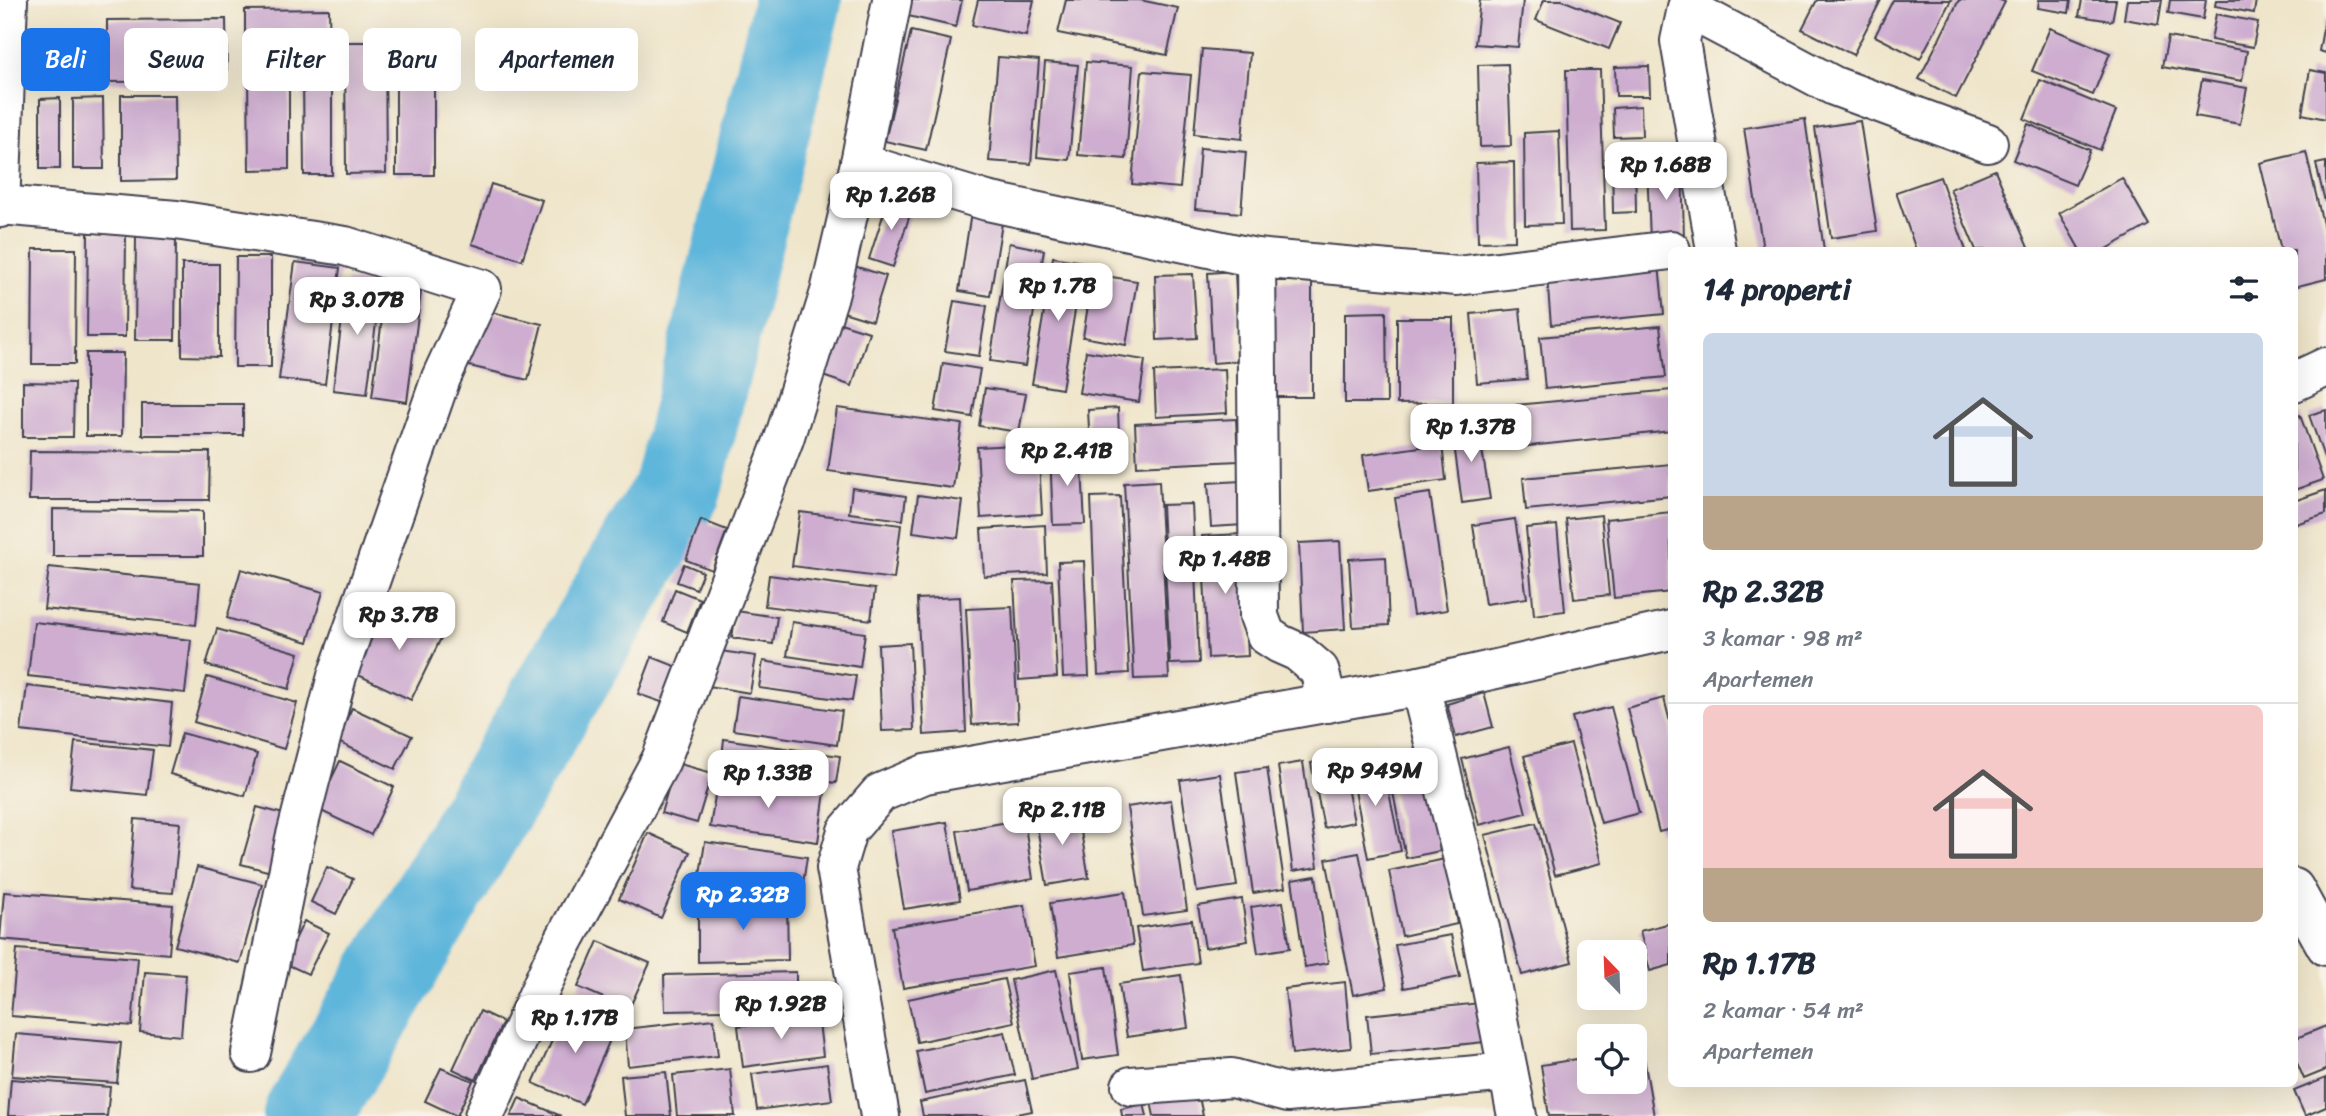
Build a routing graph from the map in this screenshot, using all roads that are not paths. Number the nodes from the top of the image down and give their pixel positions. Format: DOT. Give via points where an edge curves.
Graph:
graph roads {
  1 [pos="8,0"];
  2 [pos="892,0"];
  3 [pos="1686,16"];
  4 [pos="1987,143"];
  5 [pos="860,163"];
  6 [pos="0,207"];
  7 [pos="1715,247"];
  8 [pos="1668,250"];
  9 [pos="1256,258"];
  10 [pos="2326,367"];
  11 [pos="2298,380"];
  12 [pos="1668,631"];
  13 [pos="1420,686"];
  14 [pos="1328,703"];
  15 [pos="2298,895"];
  16 [pos="2326,946"];
  17 [pos="251,1053"];
  18 [pos="1508,1072"];
  19 [pos="1131,1086"];
  20 [pos="484,1116"];
  21 [pos="880,1116"];
  22 [pos="1517,1116"];
  1 -- 6 [label="street"];
  2 -- 5 [label="street"];
  3 -- 4 [label="street" via="1834,86"];
  3 -- 7 [label="street"];
  5 -- 9 [label="street" via="987,201"];
  5 -- 20 [label="street" via="830,292 784,439 661,760 552,963"];
  6 -- 17 [label="street" via="176,220 345,246 482,289 441,378 337,676 295,839"];
  8 -- 9 [label="street" via="1457,276"];
  9 -- 14 [label="street" via="1259,616 1266,635 1319,670"];
  10 -- 11 [label="street"];
  12 -- 13 [label="street"];
  13 -- 14 [label="street"];
  13 -- 18 [label="street" via="1480,928"];
  14 -- 21 [label="street" via="925,774 880,793 847,831 836,867"];
  15 -- 16 [label="street"];
  18 -- 19 [label="street" via="1287,1093 1231,1078"];
  18 -- 22 [label="street"];
}
